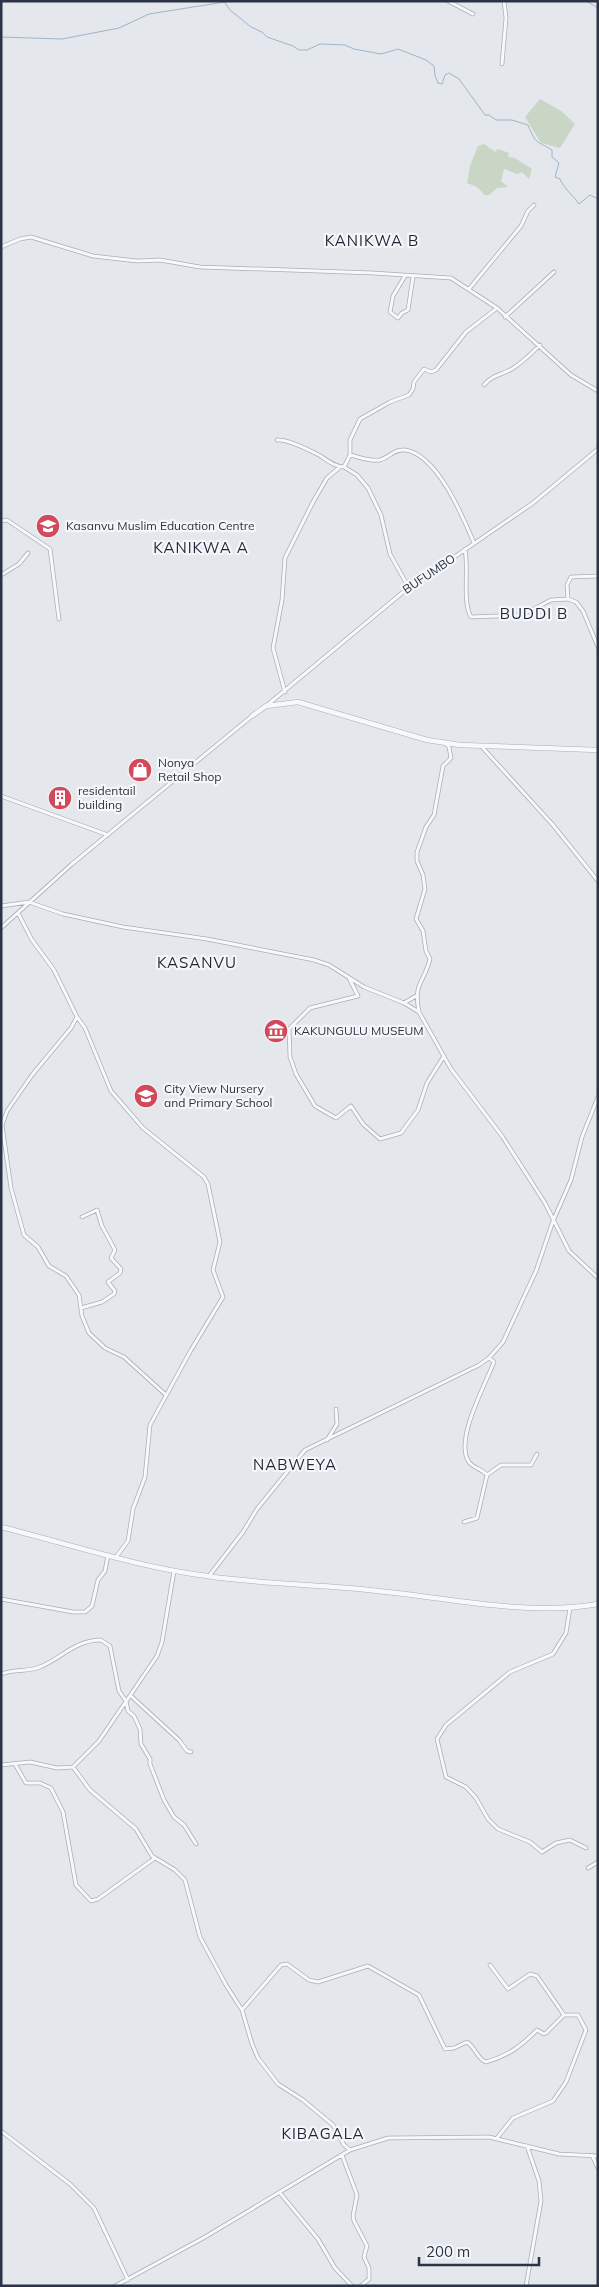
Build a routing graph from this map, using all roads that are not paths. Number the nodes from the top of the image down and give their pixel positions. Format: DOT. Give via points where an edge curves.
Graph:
graph roads {
  1 [pos="448,1"];
  2 [pos="504,1"];
  3 [pos="473,14"];
  4 [pos="502,64"];
  5 [pos="534,205"];
  6 [pos="1,247"];
  7 [pos="554,272"];
  8 [pos="406,276"];
  9 [pos="413,277"];
  10 [pos="469,289"];
  11 [pos="497,308"];
  12 [pos="505,317"];
  13 [pos="540,345"];
  14 [pos="484,385"];
  15 [pos="598,391"];
  16 [pos="277,440"];
  17 [pos="598,449"];
  18 [pos="350,455"];
  19 [pos="342,467"];
  20 [pos="1,520"];
  21 [pos="474,543"];
  22 [pos="465,550"];
  23 [pos="28,553"];
  24 [pos="1,575"];
  25 [pos="598,576"];
  26 [pos="409,588"];
  27 [pos="568,598"];
  28 [pos="59,619"];
  29 [pos="598,647"];
  30 [pos="284,692"];
  31 [pos="266,706"];
  32 [pos="252,716"];
  33 [pos="443,742"];
  34 [pos="481,746"];
  35 [pos="598,750"];
  36 [pos="1,796"];
  37 [pos="108,835"];
  38 [pos="598,881"];
  39 [pos="29,902"];
  40 [pos="1,906"];
  41 [pos="18,913"];
  42 [pos="1,928"];
  43 [pos="348,976"];
  44 [pos="416,996"];
  45 [pos="404,1003"];
  46 [pos="419,1012"];
  47 [pos="77,1017"];
  48 [pos="444,1055"];
  49 [pos="598,1097"];
  50 [pos="2,1125"];
  51 [pos="82,1217"];
  52 [pos="553,1221"];
  53 [pos="550,1232"];
  54 [pos="562,1239"];
  55 [pos="598,1278"];
  56 [pos="81,1308"];
  57 [pos="490,1358"];
  58 [pos="166,1395"];
  59 [pos="336,1409"];
  60 [pos="327,1441"];
  61 [pos="537,1454"];
  62 [pos="487,1475"];
  63 [pos="464,1522"];
  64 [pos="1,1527"];
  65 [pos="108,1555"];
  66 [pos="116,1557"];
  67 [pos="174,1571"];
  68 [pos="209,1577"];
  69 [pos="1,1599"];
  70 [pos="598,1604"];
  71 [pos="570,1608"];
  72 [pos="1,1674"];
  73 [pos="131,1696"];
  74 [pos="126,1701"];
  75 [pos="191,1752"];
  76 [pos="15,1764"];
  77 [pos="1,1765"];
  78 [pos="73,1767"];
  79 [pos="196,1844"];
  80 [pos="586,1848"];
  81 [pos="155,1858"];
  82 [pos="598,1862"];
  83 [pos="588,1868"];
  84 [pos="490,1965"];
  85 [pos="242,2010"];
  86 [pos="564,2015"];
  87 [pos="1,2131"];
  88 [pos="497,2138"];
  89 [pos="526,2145"];
  90 [pos="350,2150"];
  91 [pos="342,2155"];
  92 [pos="591,2155"];
  93 [pos="598,2156"];
  94 [pos="598,2168"];
  95 [pos="280,2193"];
  96 [pos="128,2280"];
  97 [pos="115,2286"];
  98 [pos="352,2286"];
  99 [pos="361,2286"];
  100 [pos="526,2286"];
  1 -- 3 [label="street"];
  2 -- 4 [label="street" via="506,18"];
  5 -- 10 [label="street" via="521,226"];
  6 -- 8 [label="street" via="32,237 93,256 137,261"];
  7 -- 12 [label="street"];
  8 -- 9 [label="street"];
  8 -- 9 [label="street" via="393,296 390,312 398,318 408,310"];
  9 -- 10 [label="street" via="448,277"];
  10 -- 11 [label="street"];
  11 -- 12 [label="street"];
  11 -- 18 [label="street" via="466,332 436,370 424,369 409,395 362,417 350,440"];
  12 -- 13 [label="street"];
  13 -- 14 [label="street" via="527,359 511,370 497,374"];
  13 -- 15 [label="street" via="571,375"];
  16 -- 19 [label="street" via="284,439"];
  17 -- 21 [label="street, BUFUMBO" via="533,503"];
  18 -- 19 [label="street"];
  18 -- 21 [label="street" via="381,460 396,450 406,450 425,461 450,492"];
  19 -- 26 [label="street" via="357,475 368,488 381,515 390,554"];
  19 -- 30 [label="street" via="327,478 285,558 282,600 273,648"];
  20 -- 28 [label="street" via="7,520 50,549"];
  21 -- 22 [label="street, BUFUMBO"];
  22 -- 26 [label="street, BUFUMBO"];
  22 -- 27 [label="street" via="467,602 471,617 522,615 551,600"];
  23 -- 24 [label="street" via="19,564"];
  25 -- 27 [label="street" via="571,577 567,585"];
  26 -- 30 [label="street, BUFUMBO"];
  27 -- 29 [label="street" via="583,611"];
  30 -- 31 [label="street, BUFUMBO"];
  31 -- 32 [label="street"];
  31 -- 33 [label="street" via="298,702 426,740"];
  32 -- 37 [label="street"];
  33 -- 34 [label="street"];
  33 -- 44 [label="street" via="448,747 450,758 443,766 434,815 417,852 425,889 416,918 430,959"];
  34 -- 35 [label="street"];
  34 -- 38 [label="street"];
  36 -- 37 [label="street"];
  37 -- 39 [label="street"];
  39 -- 40 [label="street"];
  39 -- 41 [label="street"];
  39 -- 43 [label="street" via="89,920 314,960"];
  41 -- 42 [label="street"];
  41 -- 47 [label="street" via="32,940 54,970"];
  43 -- 45 [label="street" via="372,991"];
  43 -- 48 [label="street" via="358,996 310,1008 289,1029 290,1057 315,1106 336,1118 351,1106 363,1124 380,1139 401,1133 418,1110 427,1083"];
  44 -- 45 [label="street"];
  44 -- 46 [label="street"];
  45 -- 46 [label="street"];
  46 -- 48 [label="street"];
  47 -- 50 [label="street" via="16,1095"];
  47 -- 58 [label="street" via="90,1037 111,1091 132,1117 204,1177 210,1190 220,1242 213,1270 223,1297"];
  48 -- 52 [label="street" via="457,1078 502,1136"];
  49 -- 52 [label="street"];
  50 -- 56 [label="street" via="11,1188 24,1235 38,1247 49,1266 66,1276 79,1295"];
  51 -- 56 [label="street" via="97,1210 115,1250 111,1258 121,1269 108,1282 114,1294 102,1302"];
  52 -- 53 [label="street"];
  52 -- 54 [label="street"];
  53 -- 54 [label="street"];
  53 -- 57 [label="street" via="511,1328"];
  54 -- 55 [label="street" via="572,1255"];
  56 -- 58 [label="street" via="89,1333 105,1348 124,1357"];
  57 -- 60 [label="street"];
  57 -- 62 [label="street" via="494,1362 473,1409 463,1444 467,1460"];
  58 -- 66 [label="street" via="150,1425 148,1468 133,1510 128,1541"];
  59 -- 60 [label="street" via="337,1424"];
  60 -- 68 [label="street" via="305,1450 296,1459"];
  61 -- 62 [label="street" via="531,1465 500,1465"];
  62 -- 63 [label="street" via="477,1518"];
  64 -- 65 [label="street"];
  65 -- 66 [label="street"];
  65 -- 69 [label="street" via="92,1606 85,1612"];
  66 -- 67 [label="street"];
  67 -- 68 [label="street"];
  67 -- 73 [label="street" via="160,1650"];
  68 -- 71 [label="street"];
  70 -- 71 [label="street"];
  71 -- 80 [label="street" via="566,1633 553,1654 510,1672 446,1725 436,1739 446,1777 466,1787 498,1829 530,1842 542,1852 556,1843 570,1840"];
  72 -- 74 [label="street" via="36,1668 70,1648 101,1640 110,1646 119,1691"];
  73 -- 74 [label="street"];
  73 -- 75 [label="street"];
  74 -- 78 [label="street" via="92,1750"];
  74 -- 79 [label="street" via="128,1711 140,1729 141,1744 150,1759 164,1800"];
  76 -- 77 [label="street"];
  76 -- 78 [label="street" via="30,1762 57,1768"];
  76 -- 81 [label="street" via="26,1784 40,1783 51,1788 62,1812 76,1885 89,1900 98,1899"];
  78 -- 81 [label="street" via="90,1790 136,1829"];
  81 -- 85 [label="street" via="176,1870 185,1880 200,1937"];
  82 -- 83 [label="street"];
  84 -- 86 [label="street" via="509,1989 530,1974 537,1976"];
  85 -- 86 [label="street" via="280,1965 287,1964 318,1982 368,1966 419,1995 446,2049 467,2042 483,2062 517,2049 537,2030 546,2033"];
  85 -- 90 [label="street" via="252,2044 269,2075 325,2117"];
  86 -- 88 [label="street" via="578,2015 586,2033 560,2093 553,2101 513,2118"];
  87 -- 96 [label="street" via="70,2184 94,2208"];
  88 -- 89 [label="street"];
  88 -- 90 [label="street" via="388,2138"];
  89 -- 92 [label="street" via="559,2154"];
  89 -- 100 [label="street" via="539,2180 541,2201"];
  90 -- 91 [label="street"];
  91 -- 95 [label="street"];
  91 -- 99 [label="street" via="356,2195 352,2216 367,2246 364,2257 369,2278"];
  92 -- 93 [label="street"];
  92 -- 94 [label="street"];
  95 -- 96 [label="street"];
  95 -- 98 [label="street"];
  96 -- 97 [label="street"];
}
